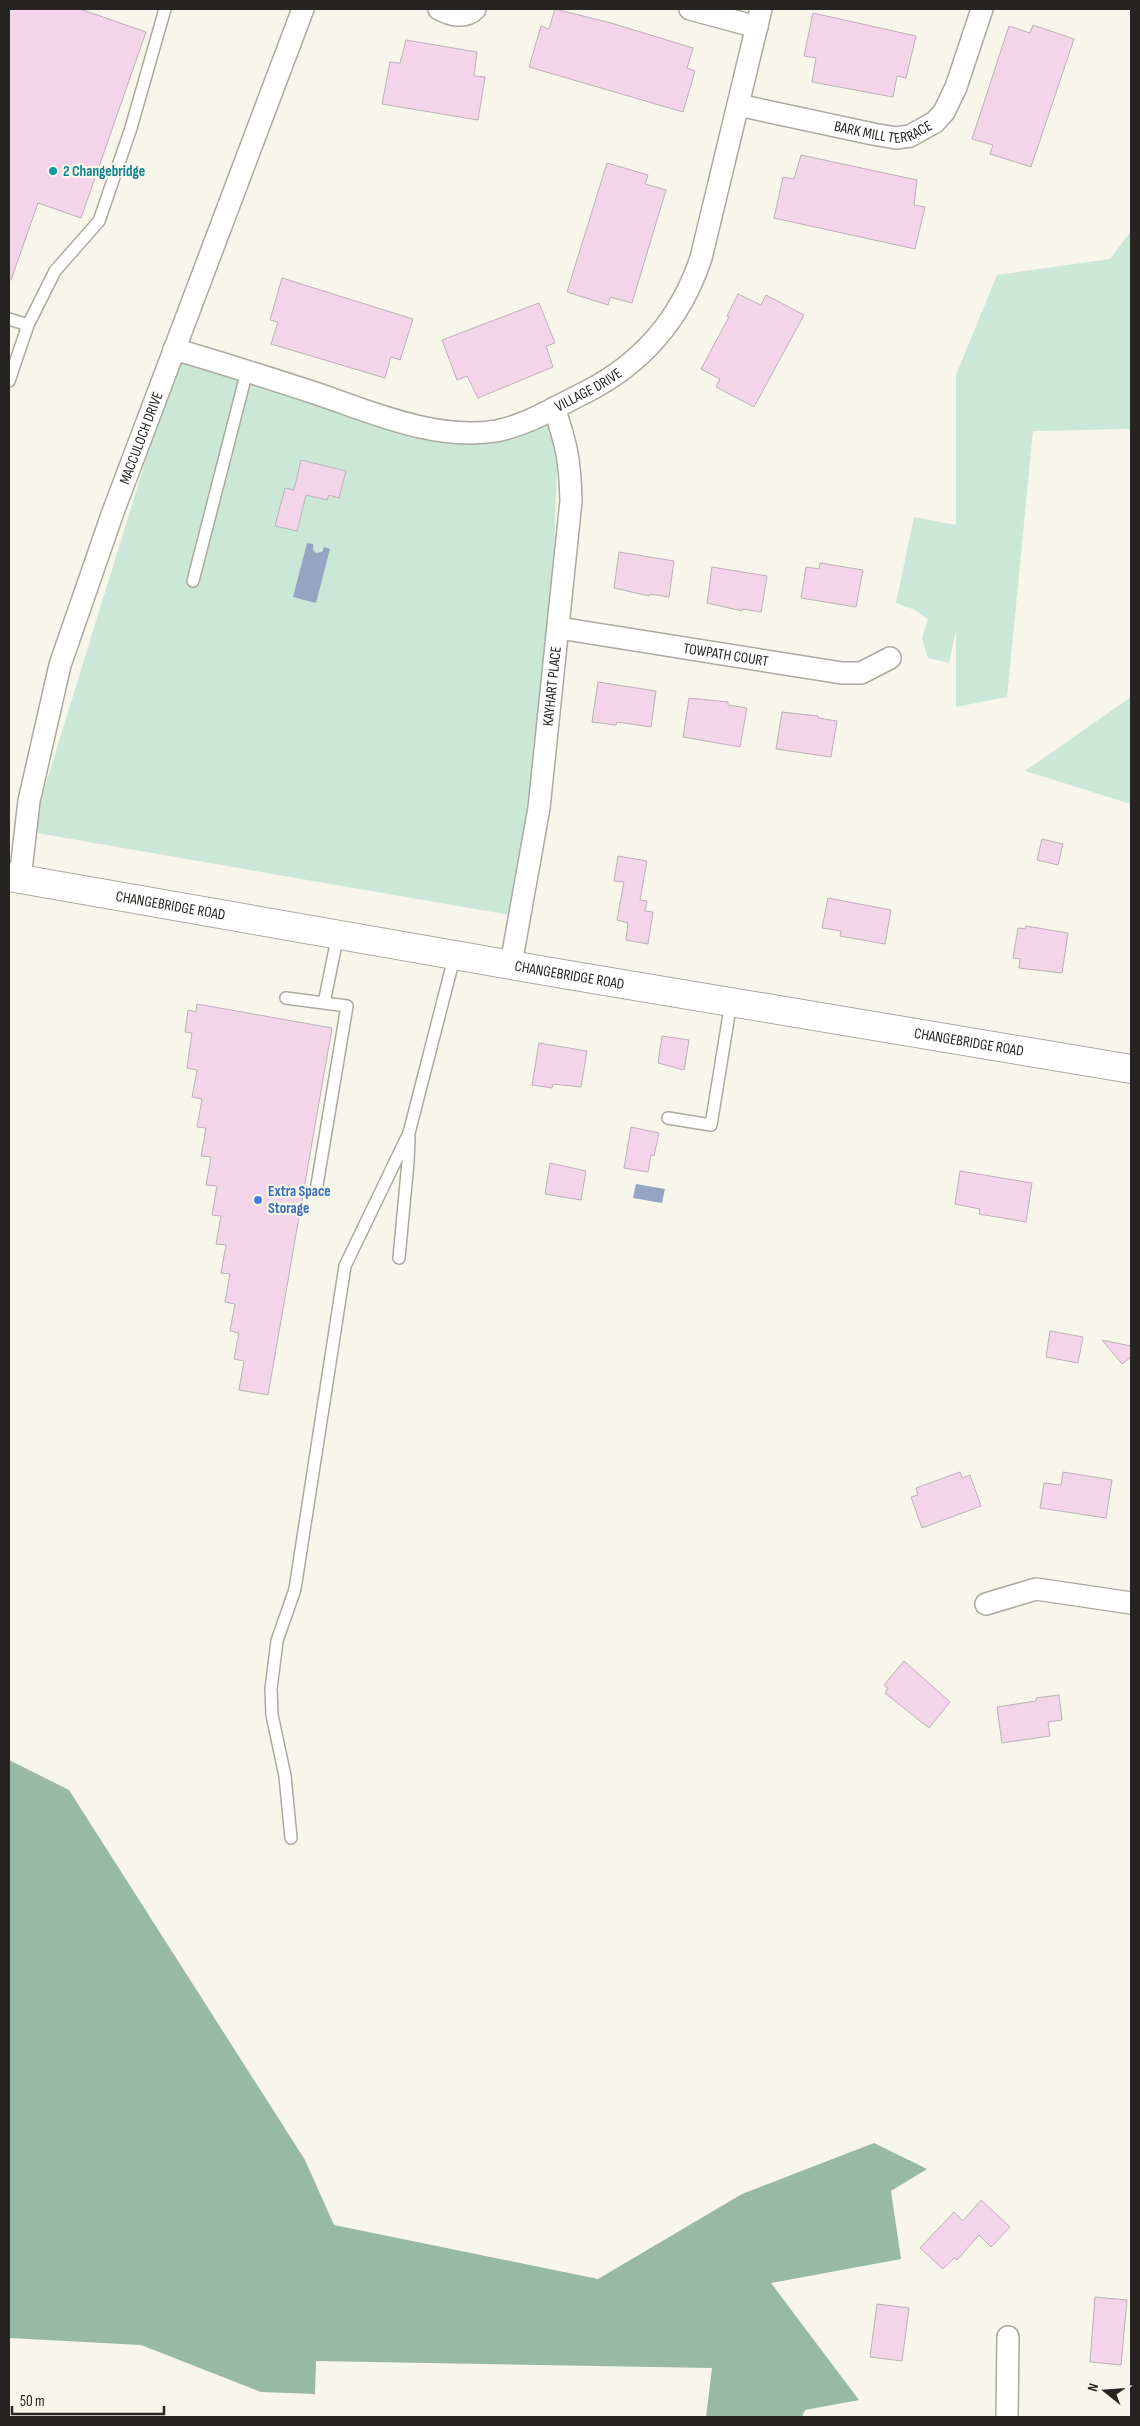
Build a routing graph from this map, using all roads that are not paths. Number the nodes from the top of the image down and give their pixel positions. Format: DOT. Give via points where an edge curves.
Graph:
graph roads {
  1 [pos="165,9"];
  2 [pos="303,9"];
  3 [pos="439,9"];
  4 [pos="475,9"];
  5 [pos="690,9"];
  6 [pos="982,9"];
  7 [pos="759,18"];
  8 [pos="738,104"];
  9 [pos="9,319"];
  10 [pos="28,325"];
  11 [pos="174,349"];
  12 [pos="247,371"];
  13 [pos="9,381"];
  14 [pos="554,408"];
  15 [pos="193,580"];
  16 [pos="559,628"];
  17 [pos="890,658"];
  18 [pos="14,878"];
  19 [pos="338,934"];
  20 [pos="455,954"];
  21 [pos="511,964"];
  22 [pos="286,998"];
  23 [pos="732,1002"];
  24 [pos="324,1003"];
  25 [pos="1131,1069"];
  26 [pos="668,1118"];
  27 [pos="408,1133"];
  28 [pos="317,1185"];
  29 [pos="399,1258"];
  30 [pos="1131,1603"];
  31 [pos="986,1604"];
  32 [pos="291,1838"];
  33 [pos="1008,2337"];
  34 [pos="1007,2417"];
  1 -- 10 [label="lane" via="131,128 99,221 55,271"];
  2 -- 11 [label="street, MACCULOCH DRIVE"];
  3 -- 4 [label="street" via="455,16"];
  5 -- 7 [label="street"];
  6 -- 8 [label="street, BARK MILL TERRACE" via="956,87 944,112 935,122 910,136 896,138 873,134"];
  7 -- 8 [label="street, VILLAGE DRIVE"];
  8 -- 14 [label="street, VILLAGE DRIVE" via="701,258 679,310 643,352 610,378"];
  9 -- 10 [label="lane"];
  10 -- 13 [label="lane"];
  11 -- 12 [label="street, VILLAGE DRIVE"];
  11 -- 18 [label="street, MACCULOCH DRIVE" via="60,665"];
  12 -- 14 [label="street, VILLAGE DRIVE" via="401,421 454,432 496,431 523,423"];
  12 -- 15 [label="lane"];
  14 -- 16 [label="street, KAYHART PLACE" via="566,443 571,501"];
  16 -- 17 [label="street, TOWPATH COURT" via="842,674 861,673"];
  16 -- 21 [label="street, KAYHART PLACE" via="539,808"];
  18 -- 19 [label="main road, CHANGEBRIDGE ROAD"];
  19 -- 20 [label="main road, CHANGEBRIDGE ROAD"];
  19 -- 24 [label="lane"];
  20 -- 21 [label="main road, CHANGEBRIDGE ROAD"];
  20 -- 27 [label="lane"];
  21 -- 23 [label="main road, CHANGEBRIDGE ROAD"];
  22 -- 24 [label="lane"];
  23 -- 25 [label="main road, CHANGEBRIDGE ROAD"];
  23 -- 26 [label="lane" via="711,1125"];
  24 -- 28 [label="lane" via="347,1006"];
  27 -- 29 [label="lane"];
  27 -- 32 [label="lane" via="345,1266 295,1589 277,1642 271,1689 272,1715 285,1776"];
  30 -- 31 [label="street" via="1036,1589"];
  33 -- 34 [label="street"];
}
